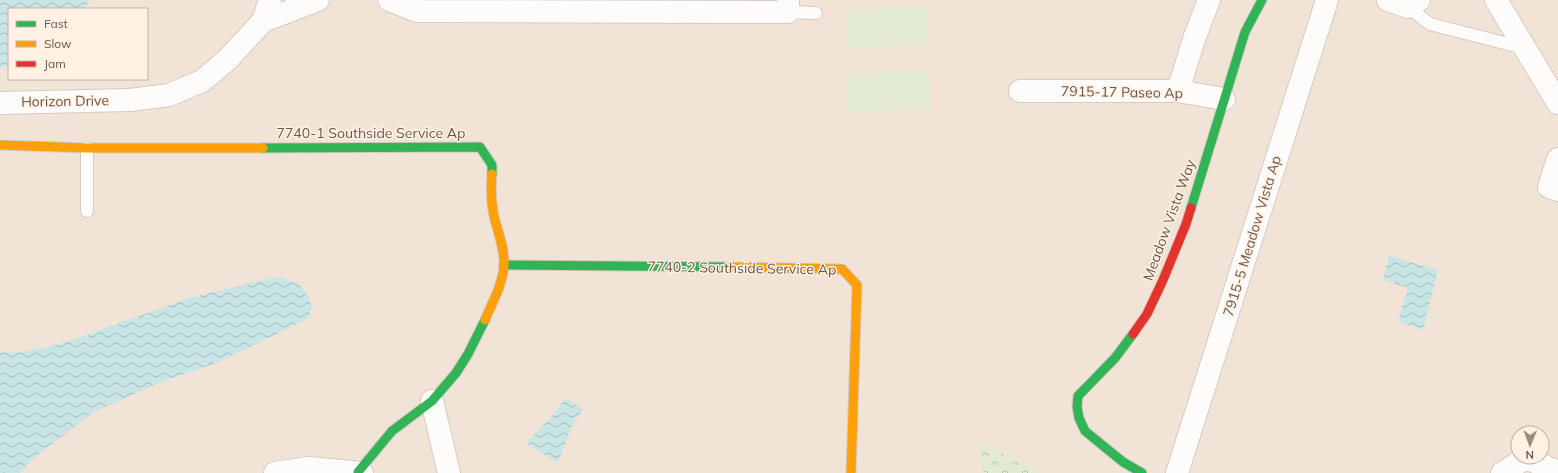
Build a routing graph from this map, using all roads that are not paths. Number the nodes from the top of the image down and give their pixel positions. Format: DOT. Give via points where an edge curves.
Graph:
graph roads {
  1 [pos="270,0"];
  2 [pos="318,0"];
  3 [pos="389,0"];
  4 [pos="1209,0"];
  5 [pos="1262,0"];
  6 [pos="1326,0"];
  7 [pos="1388,0"];
  8 [pos="1496,0"];
  9 [pos="1414,4"];
  10 [pos="788,6"];
  11 [pos="816,13"];
  12 [pos="263,21"];
  13 [pos="1525,48"];
  14 [pos="1020,91"];
  15 [pos="1178,92"];
  16 [pos="1224,99"];
  17 [pos="0,102"];
  18 [pos="1558,103"];
  19 [pos="0,145"];
  20 [pos="87,148"];
  21 [pos="1558,159"];
  22 [pos="1558,190"];
  23 [pos="87,211"];
  24 [pos="504,265"];
  25 [pos="432,401"];
  26 [pos="1558,472"];
  27 [pos="275,473"];
  28 [pos="360,473"];
  29 [pos="449,473"];
  30 [pos="851,473"];
  31 [pos="1142,473"];
  32 [pos="1177,473"];
  33 [pos="1502,473"];
  1 -- 12 [label="street"];
  2 -- 12 [label="street"];
  3 -- 10 [label="street" via="417,11"];
  4 -- 15 [label="street" via="1194,36"];
  5 -- 16 [label="street, Meadow Vista Way" via="1245,32"];
  6 -- 32 [label="street, 7915-5 Meadow Vista Ap"];
  7 -- 9 [label="street"];
  8 -- 13 [label="street"];
  9 -- 13 [label="lane" via="1430,24"];
  10 -- 11 [label="lane"];
  12 -- 17 [label="street, Horizon Drive" via="228,59 202,81 169,95 130,100"];
  13 -- 18 [label="street"];
  14 -- 15 [label="street, 7915-17 Paseo Ap"];
  15 -- 16 [label="street, 7915-17 Paseo Ap"];
  16 -- 31 [label="street, Meadow Vista Way" via="1186,224 1147,314 1115,358 1078,396 1079,418 1085,431 1123,462"];
  19 -- 20 [label="street, 7740-1 Southside Service Ap"];
  20 -- 23 [label="lane"];
  20 -- 24 [label="street, 7740-1 Southside Service Ap" via="480,147 492,165 493,212 502,241"];
  21 -- 22 [label="street" via="1549,187"];
  24 -- 25 [label="street, 7740-1 Southside Service Ap" via="499,286 468,354 456,373"];
  24 -- 30 [label="street, 7740-2 Southside Service Ap" via="842,269 857,285"];
  25 -- 28 [label="street, 7740-1 Southside Service Ap" via="392,431"];
  25 -- 29 [label="street"];
  26 -- 33 [label="street" via="1526,458"];
  27 -- 28 [label="street" via="309,468"];
}
